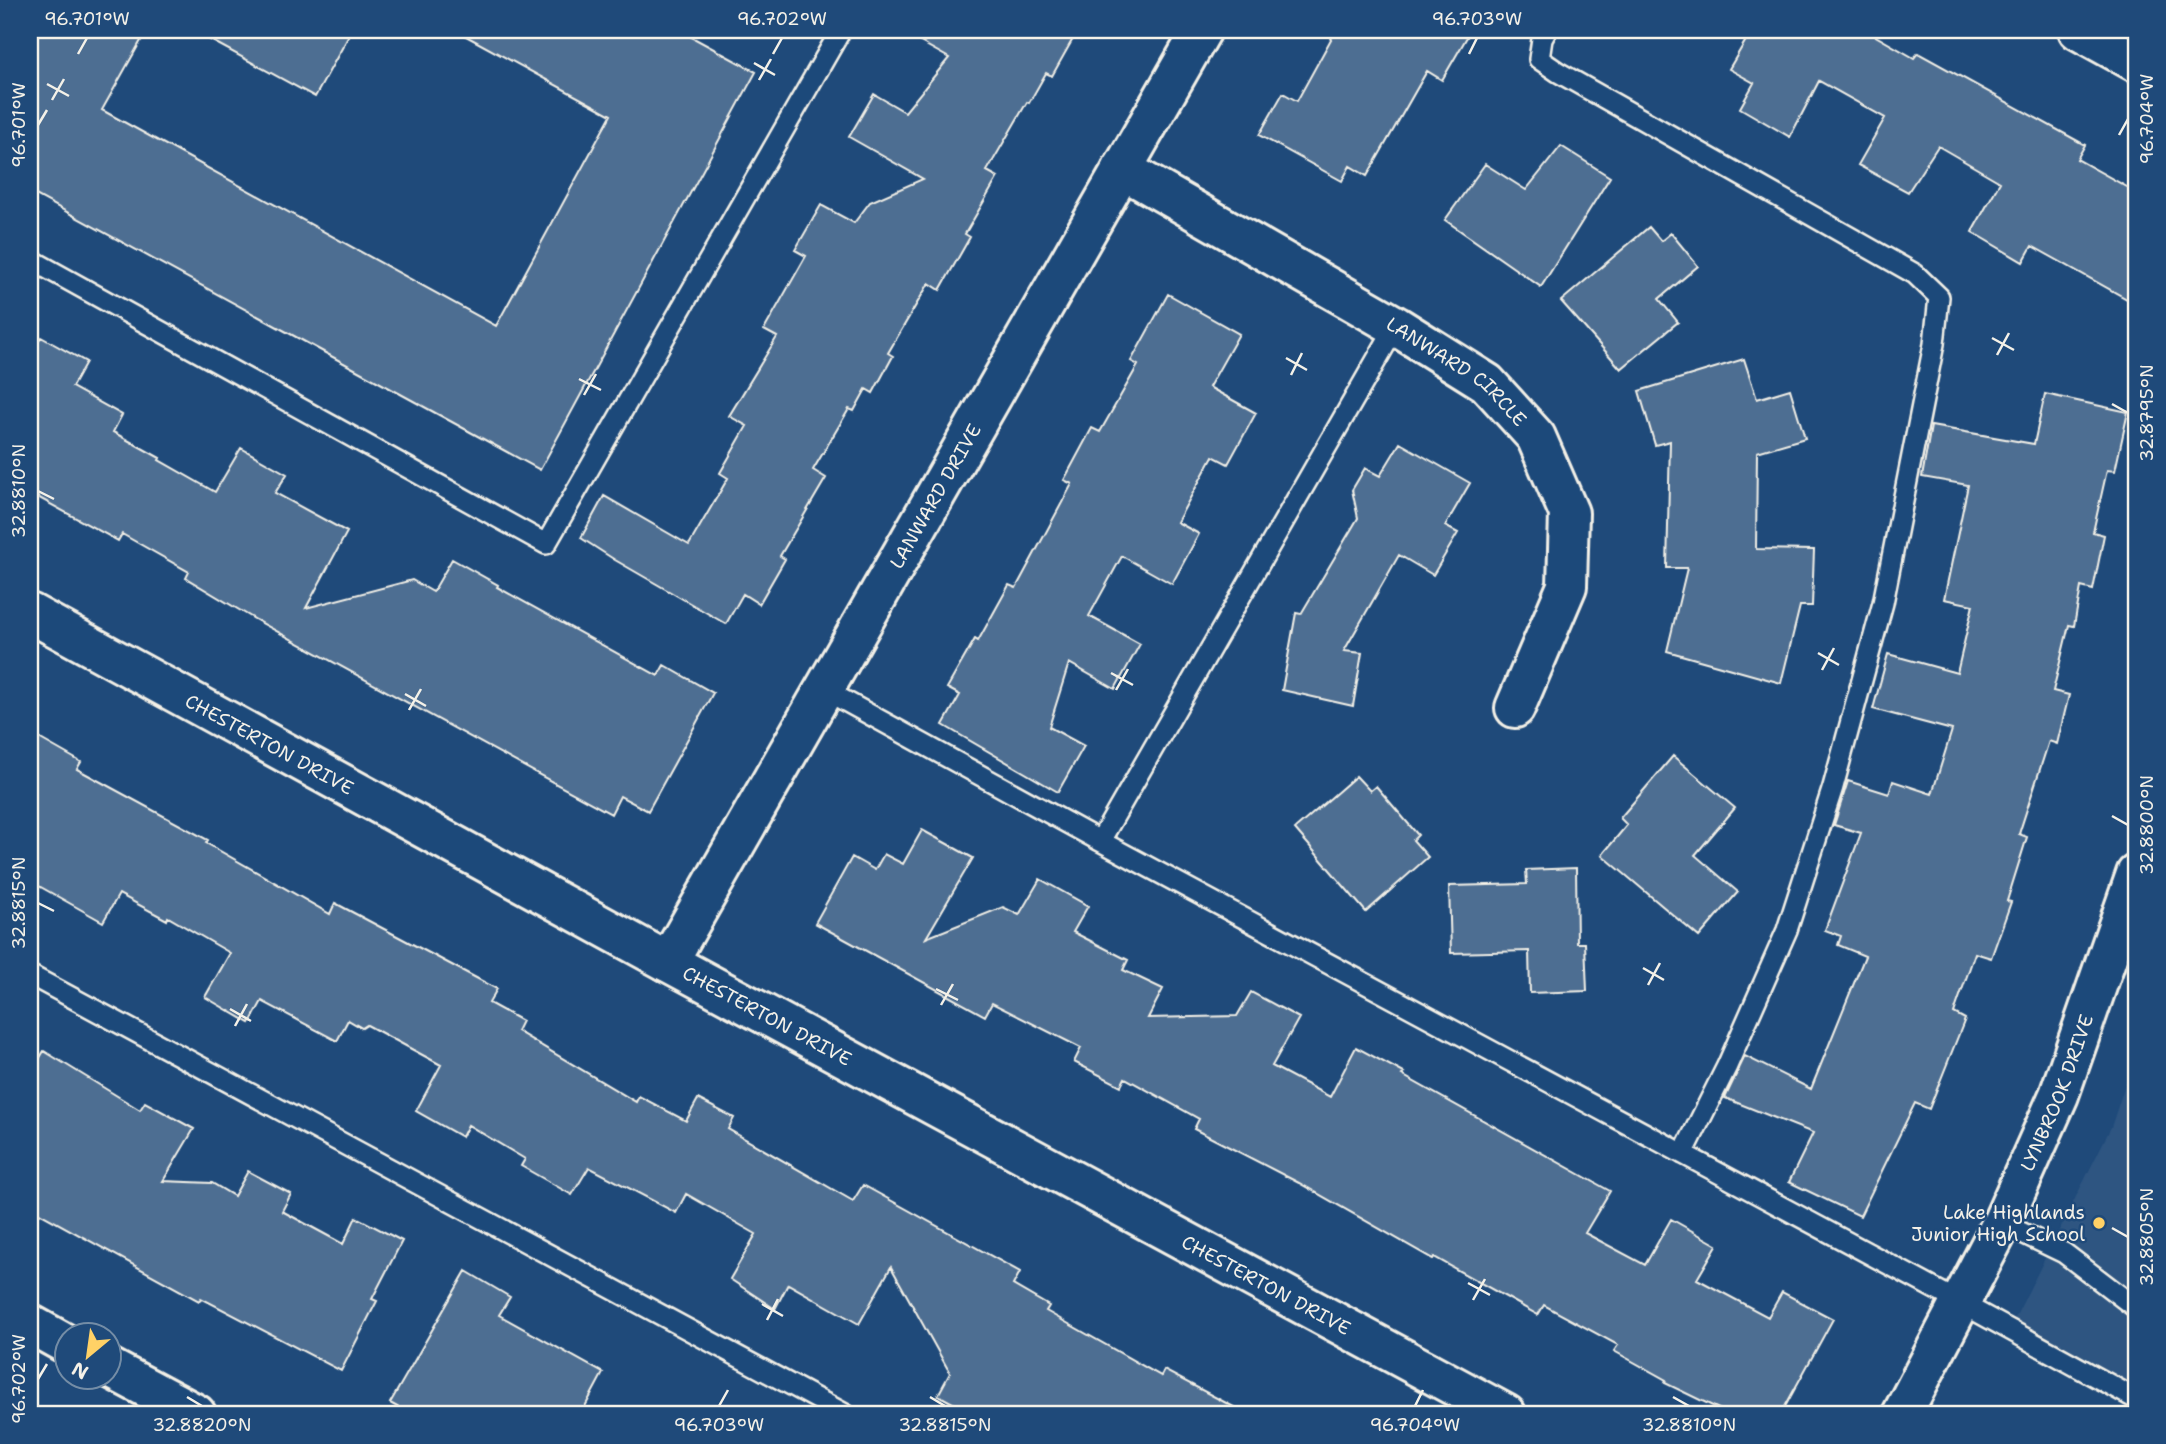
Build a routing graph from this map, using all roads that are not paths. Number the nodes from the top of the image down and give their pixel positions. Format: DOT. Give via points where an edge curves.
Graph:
graph roads {
  1 [pos="841,30"];
  2 [pos="1202,30"];
  3 [pos="1547,30"];
  4 [pos="2078,30"];
  5 [pos="2136,62"];
  6 [pos="1122,169"];
  7 [pos="30,259"];
  8 [pos="1396,326"];
  9 [pos="30,613"];
  10 [pos="825,690"];
  11 [pos="1515,708"];
  12 [pos="1100,841"];
  13 [pos="2136,874"];
  14 [pos="668,962"];
  15 [pos="30,975"];
  16 [pos="1683,1154"];
  17 [pos="2002,1223"];
  18 [pos="1961,1303"];
  19 [pos="2136,1308"];
  20 [pos="30,1324"];
  21 [pos="52,1336"];
  22 [pos="122,1374"];
  23 [pos="2136,1399"];
  24 [pos="196,1414"];
  25 [pos="845,1414"];
  26 [pos="1506,1414"];
  27 [pos="1902,1414"];
  1 -- 7 [label="lane" via="546,544"];
  2 -- 6 [label="street, LANWARD DRIVE"];
  3 -- 16 [label="lane" via="1539,60 1914,274 1938,297 1934,344 1883,603 1833,787 1787,930"];
  4 -- 5 [label="street"];
  6 -- 8 [label="street, LANWARD CIRCLE"];
  6 -- 10 [label="street, LANWARD DRIVE"];
  8 -- 11 [label="street, LANWARD CIRCLE" via="1488,383 1535,437 1569,513 1567,586"];
  8 -- 12 [label="lane"];
  9 -- 14 [label="street, CHESTERTON DRIVE"];
  10 -- 12 [label="lane"];
  10 -- 14 [label="street, LANWARD DRIVE"];
  12 -- 16 [label="lane"];
  13 -- 17 [label="street, LYNBROOK DRIVE" via="2059,1095"];
  14 -- 26 [label="street, CHESTERTON DRIVE"];
  15 -- 25 [label="lane"];
  16 -- 18 [label="lane"];
  17 -- 18 [label="street, LYNBROOK DRIVE"];
  17 -- 19 [label="lane" via="2064,1253"];
  18 -- 23 [label="lane"];
  18 -- 27 [label="street, LYNBROOK DRIVE"];
  20 -- 21 [label="street"];
  22 -- 24 [label="street"];
}
